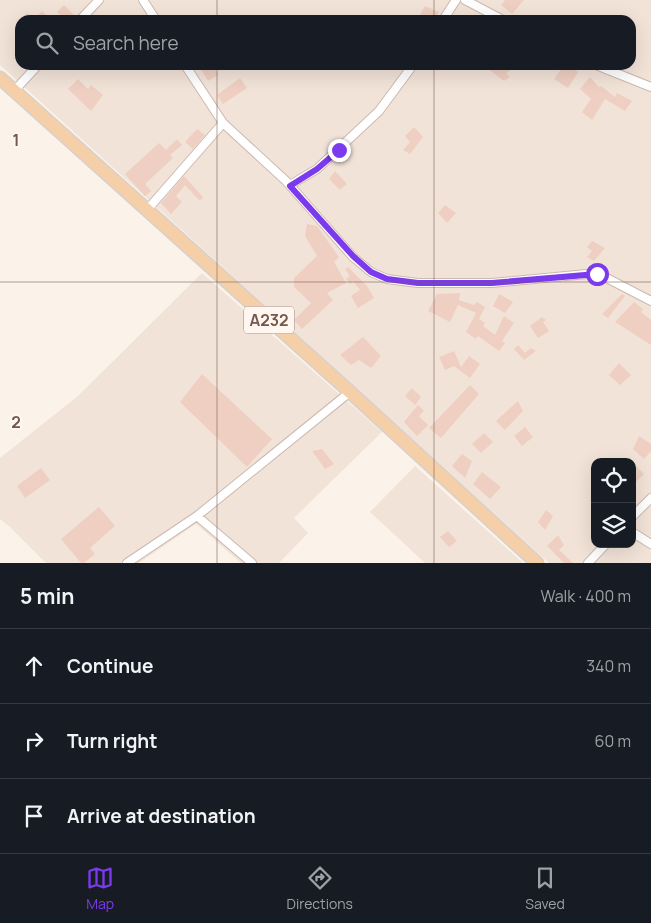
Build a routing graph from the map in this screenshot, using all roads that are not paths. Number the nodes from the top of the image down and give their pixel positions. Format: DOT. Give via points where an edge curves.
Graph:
graph roads {
  1 [pos="99,0"];
  2 [pos="143,0"];
  3 [pos="456,0"];
  4 [pos="466,0"];
  5 [pos="85,15"];
  6 [pos="153,15"];
  7 [pos="446,15"];
  8 [pos="494,15"];
  9 [pos="33,70"];
  10 [pos="188,70"];
  11 [pos="409,70"];
  12 [pos="608,70"];
  13 [pos="0,78"];
  14 [pos="651,87"];
  15 [pos="14,91"];
  16 [pos="223,123"];
  17 [pos="290,186"];
  18 [pos="147,210"];
  19 [pos="651,301"];
  20 [pos="350,392"];
  21 [pos="651,498"];
  22 [pos="636,513"];
  23 [pos="197,516"];
  24 [pos="636,535"];
  25 [pos="651,544"];
  26 [pos="602,548"];
  27 [pos="127,563"];
  28 [pos="252,563"];
  29 [pos="537,563"];
  30 [pos="588,563"];
  1 -- 5 [label="street"];
  2 -- 6 [label="street"];
  3 -- 7 [label="street"];
  4 -- 8 [label="street"];
  9 -- 15 [label="street"];
  10 -- 16 [label="street"];
  11 -- 17 [label="street" via="378,112 317,169"];
  12 -- 14 [label="street"];
  13 -- 15 [label="main road, A232"];
  15 -- 18 [label="main road, A232"];
  16 -- 17 [label="street"];
  16 -- 18 [label="street"];
  17 -- 19 [label="street" via="353,256 371,272 387,279 418,283 492,283 597,274"];
  18 -- 20 [label="main road, A232"];
  20 -- 23 [label="street"];
  20 -- 29 [label="main road, A232"];
  21 -- 22 [label="street"];
  23 -- 27 [label="street"];
  23 -- 28 [label="street"];
  24 -- 25 [label="street"];
  26 -- 30 [label="street"];
}
